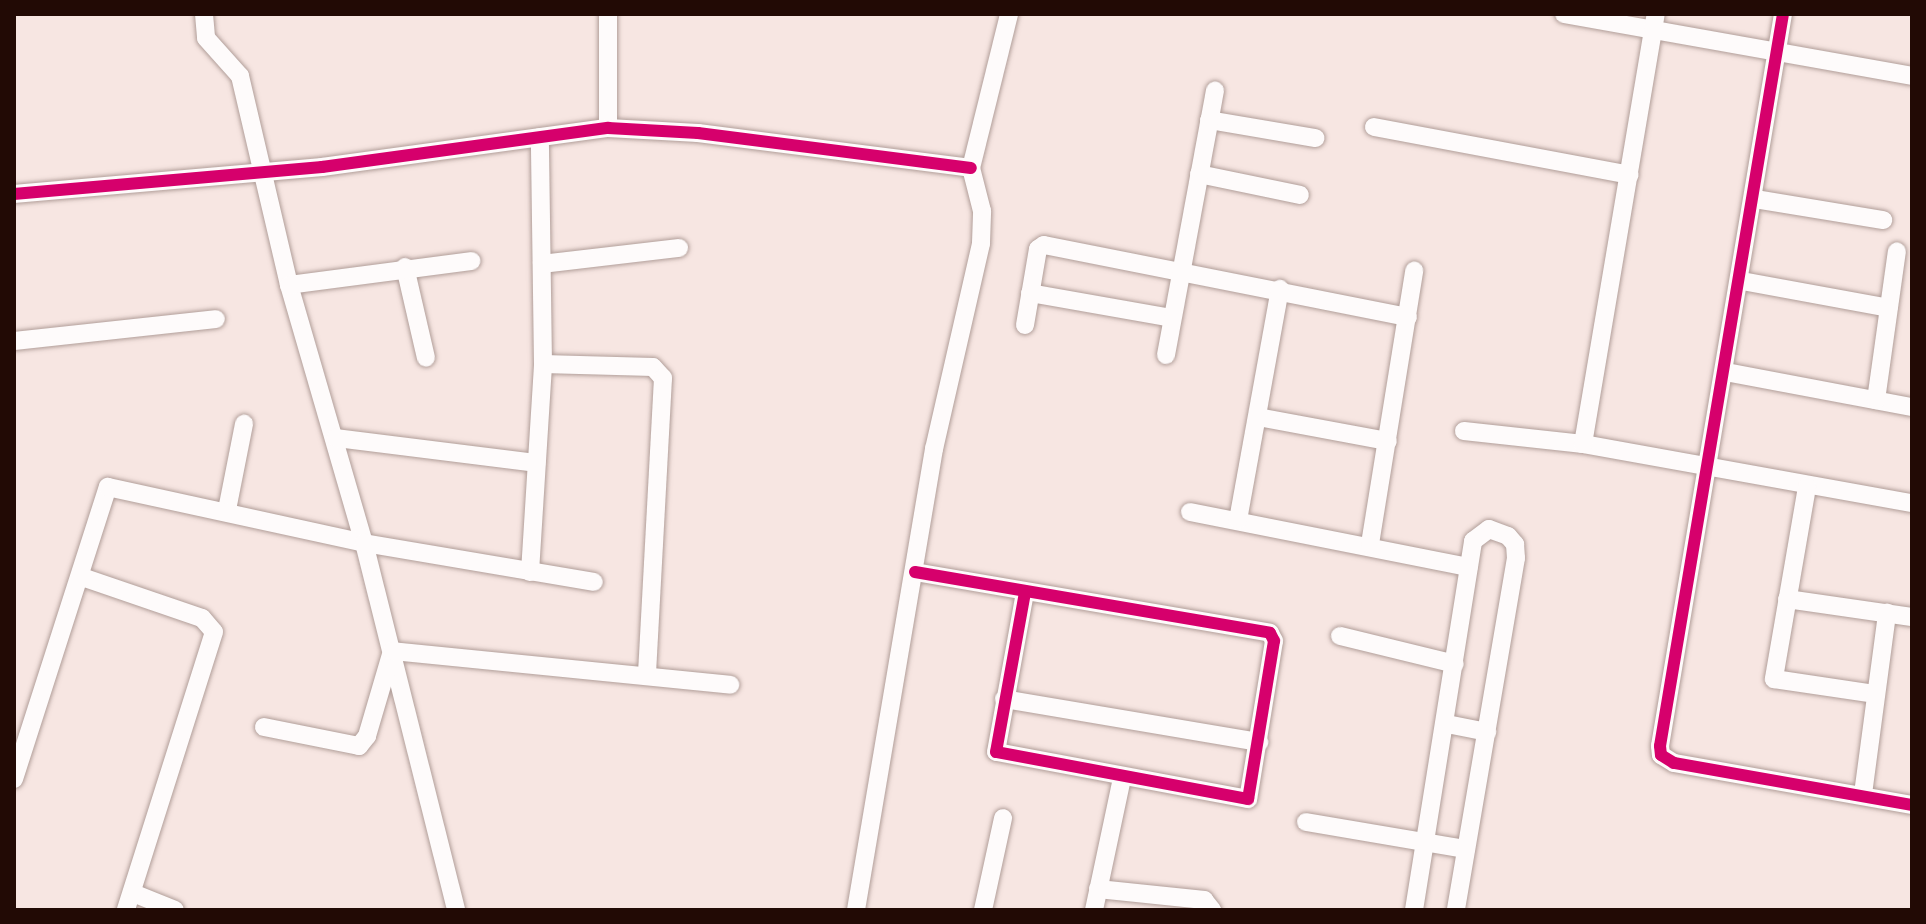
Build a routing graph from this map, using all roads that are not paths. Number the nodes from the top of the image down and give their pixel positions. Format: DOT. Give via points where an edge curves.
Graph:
graph roads {
  1 [pos="204,14"];
  2 [pos="608,14"];
  3 [pos="1009,14"];
  4 [pos="1567,14"];
  5 [pos="1783,14"];
  6 [pos="1654,23"];
  7 [pos="1777,54"];
  8 [pos="1912,76"];
  9 [pos="1215,91"];
  10 [pos="1209,120"];
  11 [pos="1374,127"];
  12 [pos="608,128"];
  13 [pos="540,137"];
  14 [pos="1315,138"];
  15 [pos="971,168"];
  16 [pos="263,173"];
  17 [pos="1199,174"];
  18 [pos="1630,175"];
  19 [pos="14,194"];
  20 [pos="1300,195"];
  21 [pos="1755,199"];
  22 [pos="1883,220"];
  23 [pos="679,248"];
  24 [pos="1897,251"];
  25 [pos="471,261"];
  26 [pos="542,264"];
  27 [pos="405,267"];
  28 [pos="1182,270"];
  29 [pos="1414,271"];
  30 [pos="1742,281"];
  31 [pos="289,285"];
  32 [pos="1280,289"];
  33 [pos="1030,293"];
  34 [pos="1889,308"];
  35 [pos="1408,317"];
  36 [pos="1172,318"];
  37 [pos="216,319"];
  38 [pos="1025,325"];
  39 [pos="14,341"];
  40 [pos="1166,355"];
  41 [pos="426,358"];
  42 [pos="543,364"];
  43 [pos="1726,372"];
  44 [pos="1876,400"];
  45 [pos="1912,407"];
  46 [pos="1258,417"];
  47 [pos="244,424"];
  48 [pos="1464,431"];
  49 [pos="336,438"];
  50 [pos="1388,441"];
  51 [pos="1583,444"];
  52 [pos="536,463"];
  53 [pos="1707,469"];
  54 [pos="1807,487"];
  55 [pos="1912,503"];
  56 [pos="227,510"];
  57 [pos="1190,512"];
  58 [pos="1238,520"];
  59 [pos="364,543"];
  60 [pos="1370,544"];
  61 [pos="1469,567"];
  62 [pos="530,572"];
  63 [pos="915,572"];
  64 [pos="82,577"];
  65 [pos="594,582"];
  66 [pos="1025,592"];
  67 [pos="1787,599"];
  68 [pos="1887,613"];
  69 [pos="1912,617"];
  70 [pos="1340,636"];
  71 [pos="392,651"];
  72 [pos="1455,664"];
  73 [pos="647,675"];
  74 [pos="730,685"];
  75 [pos="1876,694"];
  76 [pos="1004,699"];
  77 [pos="1447,724"];
  78 [pos="264,727"];
  79 [pos="22,732"];
  80 [pos="1487,732"];
  81 [pos="1259,742"];
  82 [pos="1122,778"];
  83 [pos="14,779"];
  84 [pos="1863,794"];
  85 [pos="1912,805"];
  86 [pos="1003,818"];
  87 [pos="1306,822"];
  88 [pos="1423,842"];
  89 [pos="1466,849"];
  90 [pos="1098,889"];
  91 [pos="129,902"];
  92 [pos="175,910"];
  93 [pos="456,910"];
  94 [pos="856,910"];
  95 [pos="983,910"];
  96 [pos="1094,910"];
  97 [pos="1212,910"];
  98 [pos="1414,910"];
  99 [pos="1456,910"];
  1 -- 16 [label="street" via="206,38 240,76"];
  2 -- 12 [label="street"];
  3 -- 15 [label="street"];
  4 -- 6 [label="street"];
  5 -- 7 [label="street"];
  6 -- 7 [label="street"];
  6 -- 18 [label="street"];
  7 -- 8 [label="street"];
  7 -- 21 [label="street"];
  9 -- 10 [label="street"];
  10 -- 14 [label="street"];
  10 -- 17 [label="street"];
  11 -- 18 [label="street"];
  12 -- 13 [label="street"];
  12 -- 15 [label="street" via="698,133"];
  13 -- 16 [label="street"];
  13 -- 26 [label="street"];
  15 -- 63 [label="street" via="982,211 981,243 934,449"];
  16 -- 19 [label="street"];
  16 -- 31 [label="street"];
  17 -- 20 [label="street"];
  17 -- 28 [label="street"];
  18 -- 51 [label="street"];
  21 -- 22 [label="street"];
  21 -- 30 [label="street"];
  23 -- 26 [label="street"];
  24 -- 34 [label="street"];
  25 -- 27 [label="street"];
  26 -- 42 [label="street"];
  27 -- 31 [label="street"];
  27 -- 41 [label="street"];
  28 -- 32 [label="street"];
  28 -- 33 [label="street" via="1044,245 1038,249"];
  28 -- 36 [label="street"];
  29 -- 35 [label="street"];
  30 -- 34 [label="street"];
  30 -- 43 [label="street"];
  31 -- 49 [label="street"];
  32 -- 35 [label="street"];
  32 -- 46 [label="street"];
  33 -- 36 [label="street"];
  33 -- 38 [label="street"];
  34 -- 44 [label="street"];
  35 -- 50 [label="street"];
  36 -- 40 [label="street"];
  37 -- 39 [label="street"];
  42 -- 52 [label="street"];
  42 -- 73 [label="street" via="653,367 663,378"];
  43 -- 44 [label="street"];
  43 -- 53 [label="street"];
  44 -- 45 [label="street"];
  46 -- 50 [label="street"];
  46 -- 58 [label="street"];
  47 -- 56 [label="street"];
  48 -- 51 [label="street"];
  49 -- 52 [label="street"];
  49 -- 59 [label="street"];
  50 -- 60 [label="street"];
  51 -- 53 [label="street"];
  52 -- 62 [label="street"];
  53 -- 54 [label="street"];
  53 -- 84 [label="street" via="1661,755 1674,763"];
  54 -- 55 [label="street"];
  54 -- 67 [label="street"];
  56 -- 59 [label="street"];
  56 -- 64 [label="street" via="108,487"];
  57 -- 58 [label="street"];
  58 -- 60 [label="street"];
  59 -- 62 [label="street"];
  59 -- 71 [label="street"];
  60 -- 61 [label="street"];
  61 -- 72 [label="street"];
  61 -- 80 [label="street" via="1476,535 1500,531 1515,544"];
  62 -- 65 [label="street"];
  63 -- 66 [label="street"];
  63 -- 94 [label="street"];
  64 -- 79 [label="street"];
  64 -- 91 [label="street" via="202,618 214,632"];
  66 -- 76 [label="street"];
  66 -- 81 [label="street" via="1270,633 1274,641"];
  67 -- 68 [label="street"];
  67 -- 75 [label="street" via="1774,679"];
  68 -- 69 [label="street"];
  68 -- 75 [label="street"];
  70 -- 72 [label="street"];
  71 -- 73 [label="street"];
  71 -- 78 [label="street" via="367,736 359,746"];
  71 -- 93 [label="street"];
  72 -- 77 [label="street"];
  73 -- 74 [label="street"];
  75 -- 84 [label="street"];
  76 -- 81 [label="street"];
  76 -- 82 [label="street" via="993,744 999,755"];
  77 -- 80 [label="street"];
  77 -- 88 [label="street"];
  79 -- 83 [label="street"];
  80 -- 89 [label="street"];
  81 -- 82 [label="street" via="1252,789 1242,801"];
  82 -- 90 [label="street"];
  84 -- 85 [label="street"];
  86 -- 95 [label="street"];
  87 -- 88 [label="street"];
  88 -- 89 [label="street"];
  88 -- 98 [label="street"];
  89 -- 99 [label="street"];
  90 -- 96 [label="street"];
  90 -- 97 [label="street" via="1204,900"];
  91 -- 92 [label="street"];
}
